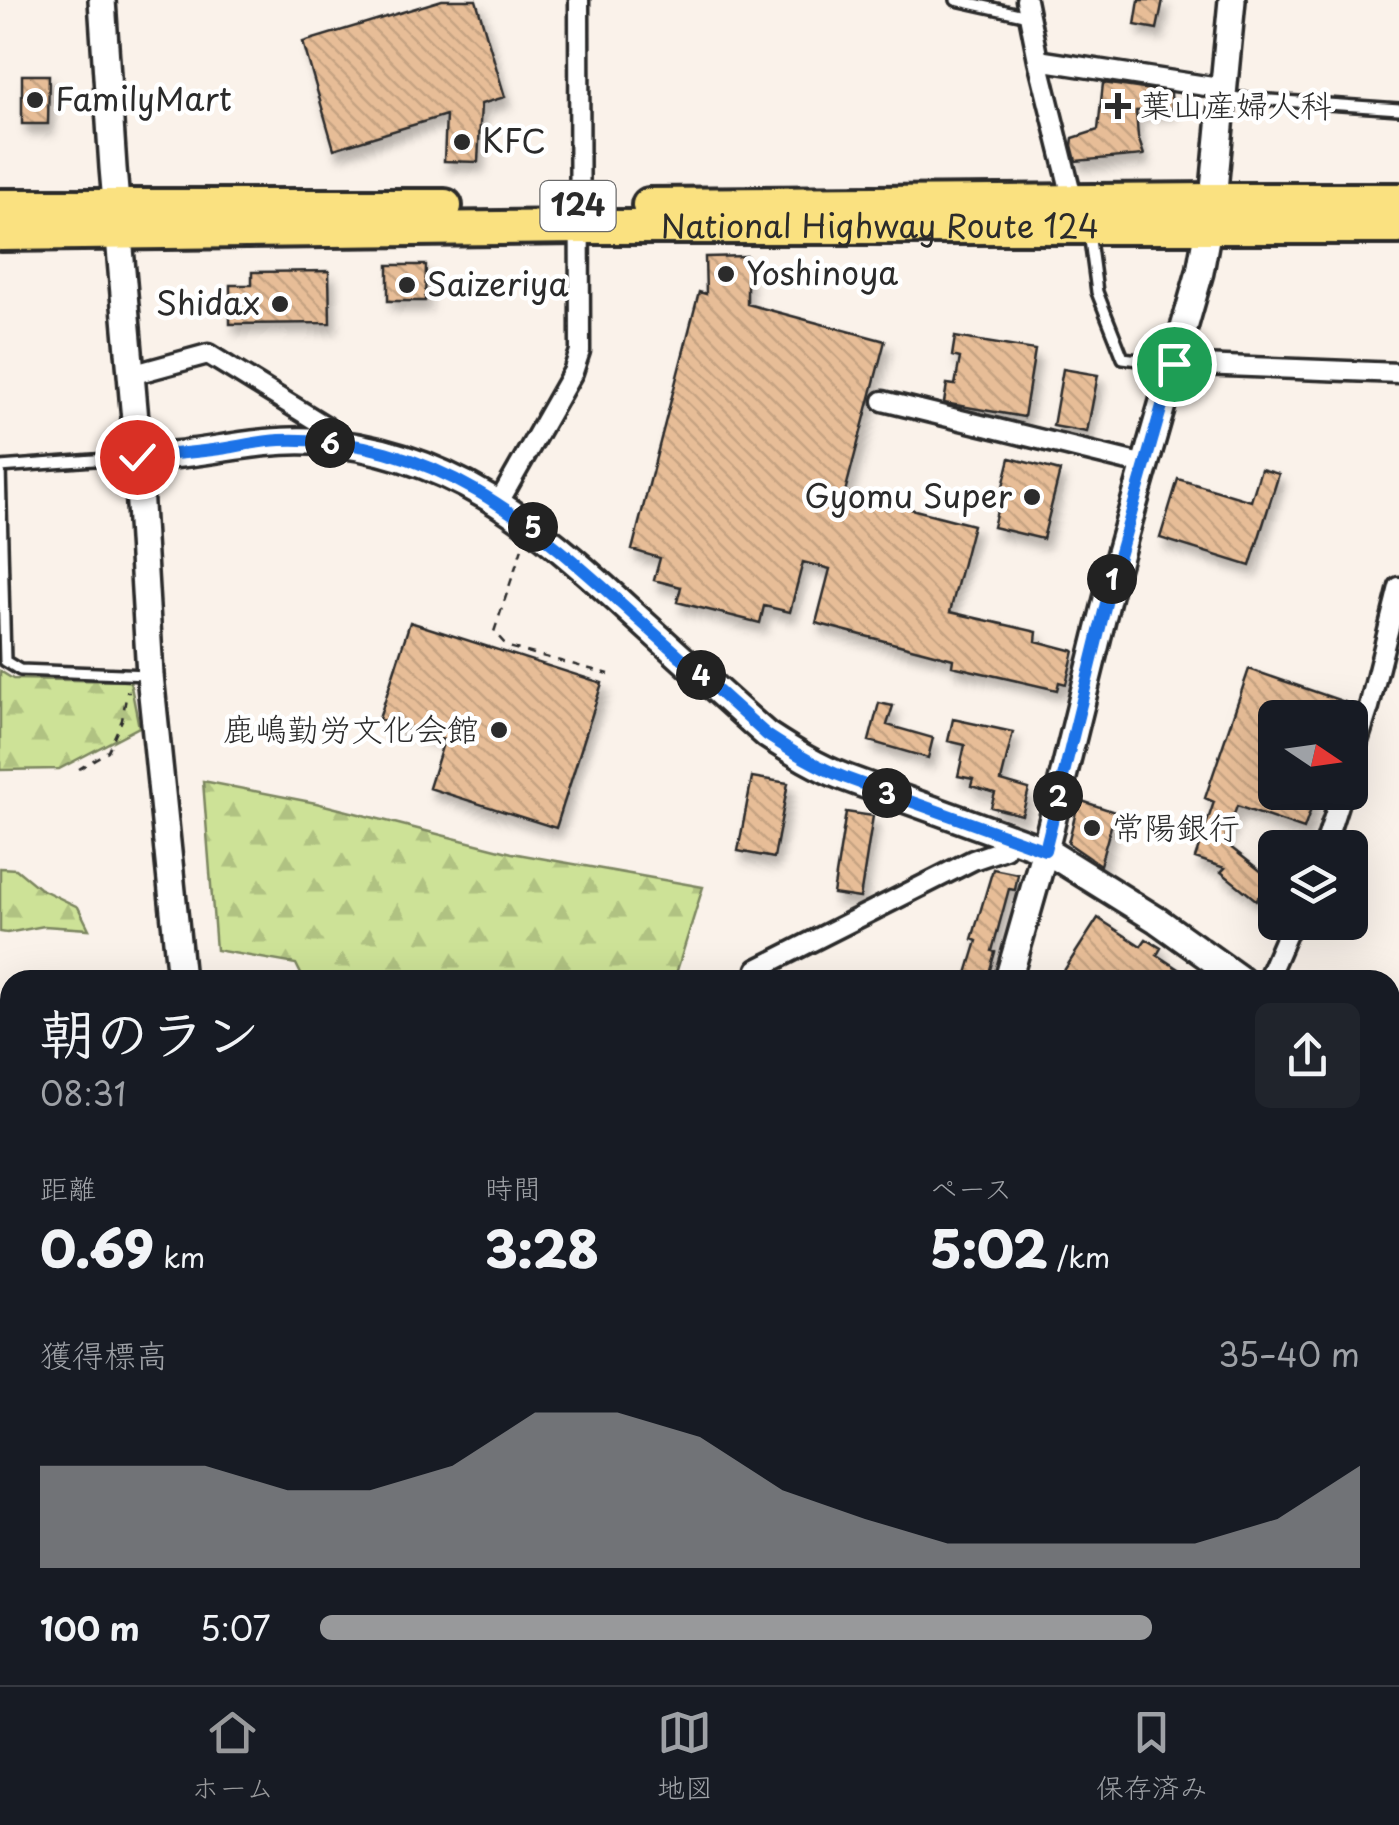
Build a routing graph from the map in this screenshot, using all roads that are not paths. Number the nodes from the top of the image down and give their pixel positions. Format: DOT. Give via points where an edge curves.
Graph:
graph roads {
  1 [pos="102,0"];
  2 [pos="579,0"];
  3 [pos="956,0"];
  4 [pos="1232,0"];
  5 [pos="1027,8"];
  6 [pos="1038,60"];
  7 [pos="1225,93"];
  8 [pos="1399,110"];
  9 [pos="1399,200"];
  10 [pos="0,206"];
  11 [pos="1211,213"];
  12 [pos="1081,214"];
  13 [pos="580,216"];
  14 [pos="118,220"];
  15 [pos="1399,227"];
  16 [pos="0,234"];
  17 [pos="1174,364"];
  18 [pos="1399,373"];
  19 [pos="131,375"];
  20 [pos="882,402"];
  21 [pos="342,444"];
  22 [pos="137,457"];
  23 [pos="0,463"];
  24 [pos="1145,465"];
  25 [pos="499,502"];
  26 [pos="1399,587"];
  27 [pos="150,675"];
  28 [pos="1368,707"];
  29 [pos="1005,848"];
  30 [pos="1045,850"];
  31 [pos="1284,940"];
  32 [pos="757,969"];
  33 [pos="179,970"];
  34 [pos="1011,970"];
  35 [pos="1227,970"];
  36 [pos="1271,970"];
  1 -- 14 [label="street"];
  2 -- 13 [label="street"];
  3 -- 5 [label="lane"];
  4 -- 7 [label="street"];
  5 -- 6 [label="street"];
  6 -- 7 [label="street"];
  6 -- 12 [label="street"];
  7 -- 8 [label="lane"];
  7 -- 11 [label="street"];
  9 -- 11 [label="highway, National Highway Route 124 / 124"];
  10 -- 14 [label="highway, National Highway Route 124 / 124"];
  11 -- 12 [label="highway, National Highway Route 124 / 124"];
  11 -- 15 [label="highway, National Highway Route 124 / 124"];
  11 -- 17 [label="street"];
  12 -- 13 [label="highway, National Highway Route 124 / 124"];
  12 -- 17 [label="lane" via="1097,292 1123,358"];
  13 -- 14 [label="highway, National Highway Route 124 / 124"];
  13 -- 25 [label="street" via="580,350"];
  14 -- 16 [label="highway, National Highway Route 124 / 124"];
  14 -- 19 [label="street"];
  17 -- 18 [label="street"];
  17 -- 24 [label="street"];
  19 -- 21 [label="street" via="208,354 325,426"];
  19 -- 22 [label="street"];
  20 -- 24 [label="street"];
  21 -- 22 [label="street" via="279,440"];
  21 -- 25 [label="street" via="415,462"];
  22 -- 23 [label="lane"];
  22 -- 27 [label="street"];
  23 -- 27 [label="lane" via="5,661 20,670"];
  24 -- 30 [label="street"];
  25 -- 30 [label="street" via="572,557 794,753"];
  26 -- 28 [label="street"];
  27 -- 33 [label="street"];
  29 -- 32 [label="street"];
  30 -- 34 [label="street"];
  30 -- 35 [label="street"];
  31 -- 36 [label="street"];
}
